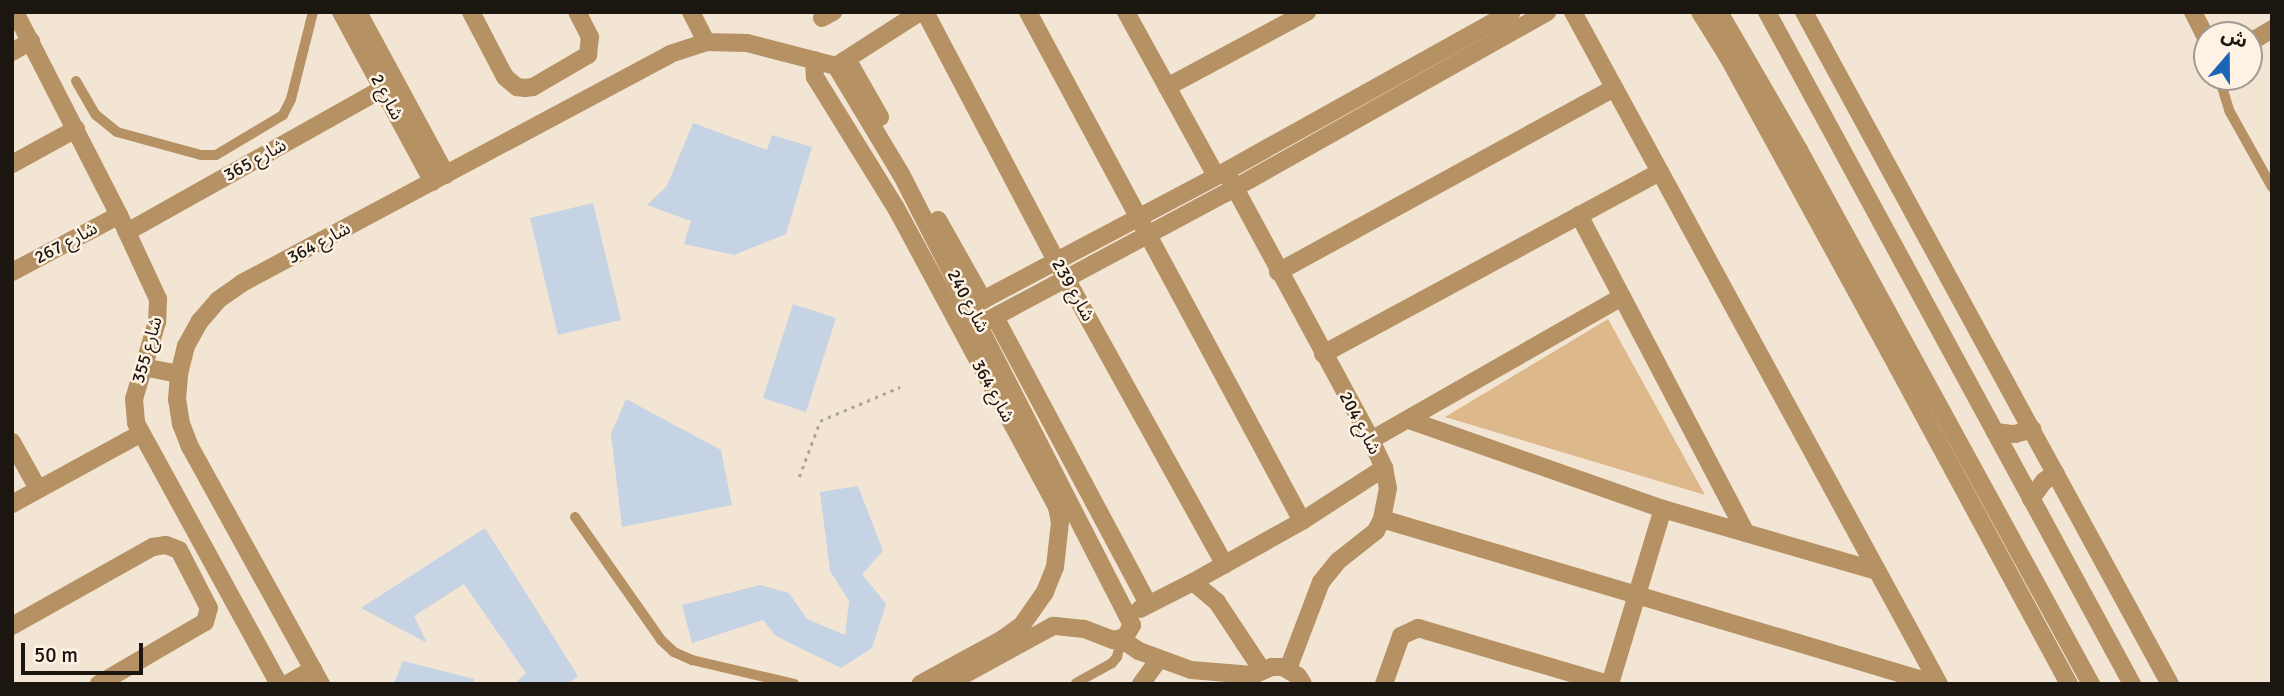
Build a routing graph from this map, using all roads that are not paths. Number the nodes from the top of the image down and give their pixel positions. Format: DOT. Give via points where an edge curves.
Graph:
graph roads {
  1 [pos="15,12"];
  2 [pos="313,12"];
  3 [pos="341,12"];
  4 [pos="358,12"];
  5 [pos="471,12"];
  6 [pos="577,12"];
  7 [pos="691,12"];
  8 [pos="920,12"];
  9 [pos="925,12"];
  10 [pos="1028,12"];
  11 [pos="1126,12"];
  12 [pos="1307,12"];
  13 [pos="1512,12"];
  14 [pos="1546,12"];
  15 [pos="1573,12"];
  16 [pos="1700,12"];
  17 [pos="1719,12"];
  18 [pos="1766,12"];
  19 [pos="1804,12"];
  20 [pos="31,41"];
  21 [pos="706,42"];
  22 [pos="12,52"];
  23 [pos="814,60"];
  24 [pos="842,62"];
  25 [pos="76,81"];
  26 [pos="1167,87"];
  27 [pos="1614,88"];
  28 [pos="382,89"];
  29 [pos="2223,91"];
  30 [pos="76,129"];
  31 [pos="12,164"];
  32 [pos="1660,172"];
  33 [pos="1221,173"];
  34 [pos="439,179"];
  35 [pos="2272,187"];
  36 [pos="1234,188"];
  37 [pos="119,215"];
  38 [pos="1578,215"];
  39 [pos="1138,217"];
  40 [pos="127,232"];
  41 [pos="1147,235"];
  42 [pos="1057,262"];
  43 [pos="12,272"];
  44 [pos="1278,272"];
  45 [pos="1066,279"];
  46 [pos="1622,297"];
  47 [pos="977,303"];
  48 [pos="953,316"];
  49 [pos="987,321"];
  50 [pos="963,335"];
  51 [pos="1323,354"];
  52 [pos="143,367"];
  53 [pos="179,374"];
  54 [pos="1409,419"];
  55 [pos="2032,429"];
  56 [pos="1995,432"];
  57 [pos="140,434"];
  58 [pos="1371,440"];
  59 [pos="12,442"];
  60 [pos="1384,468"];
  61 [pos="2056,474"];
  62 [pos="38,489"];
  63 [pos="2031,499"];
  64 [pos="12,504"];
  65 [pos="1663,509"];
  66 [pos="1999,514"];
  67 [pos="575,517"];
  68 [pos="1382,519"];
  69 [pos="1302,521"];
  70 [pos="1982,523"];
  71 [pos="1746,533"];
  72 [pos="1225,565"];
  73 [pos="1877,572"];
  74 [pos="1193,582"];
  75 [pos="1637,595"];
  76 [pos="1149,604"];
  77 [pos="12,626"];
  78 [pos="1127,627"];
  79 [pos="1159,659"];
  80 [pos="1288,669"];
  81 [pos="1191,670"];
  82 [pos="317,676"];
  83 [pos="1254,676"];
  84 [pos="1076,683"];
  85 [pos="99,684"];
  86 [pos="279,684"];
  87 [pos="287,684"];
  88 [pos="794,684"];
  89 [pos="920,684"];
  90 [pos="947,684"];
  91 [pos="1141,684"];
  92 [pos="1213,684"];
  93 [pos="1303,684"];
  94 [pos="1384,684"];
  95 [pos="1609,684"];
  96 [pos="1937,684"];
  97 [pos="2069,684"];
  98 [pos="2091,684"];
  99 [pos="2132,684"];
  100 [pos="2170,684"];
  1 -- 20 [label="street, شارع 355"];
  2 -- 25 [label="lane" via="283,115 216,155 117,132 96,114"];
  3 -- 28 [label="street, شارع 2"];
  4 -- 34 [label="street, شارع 2"];
  5 -- 6 [label="street" via="505,77 526,88 588,55 590,37"];
  7 -- 21 [label="street"];
  8 -- 24 [label="street"];
  9 -- 42 [label="street, شارع 239"];
  10 -- 39 [label="street"];
  11 -- 26 [label="street, شارع 204"];
  12 -- 26 [label="street"];
  13 -- 33 [label="street"];
  14 -- 36 [label="street"];
  15 -- 27 [label="street"];
  16 -- 70 [label="street"];
  17 -- 66 [label="street"];
  18 -- 56 [label="street"];
  19 -- 55 [label="street"];
  20 -- 22 [label="street"];
  20 -- 30 [label="street, شارع 355"];
  21 -- 23 [label="street, شارع 364" via="747,43"];
  21 -- 34 [label="street, شارع 364" via="670,54"];
  23 -- 24 [label="street, شارع 364"];
  23 -- 48 [label="street, شارع 364" via="815,77 896,208"];
  24 -- 47 [label="street, شارع 240"];
  26 -- 33 [label="street, شارع 204"];
  27 -- 32 [label="street"];
  27 -- 44 [label="street"];
  28 -- 34 [label="street, شارع 2"];
  28 -- 40 [label="street, شارع 365"];
  29 -- 35 [label="lane" via="2230,112"];
  30 -- 31 [label="street"];
  30 -- 37 [label="street, شارع 355"];
  32 -- 38 [label="street"];
  32 -- 73 [label="street"];
  33 -- 36 [label="street, شارع 204"];
  33 -- 39 [label="street"];
  34 -- 53 [label="street, شارع 364" via="218,300 186,346"];
  36 -- 41 [label="street"];
  36 -- 44 [label="street, شارع 204"];
  37 -- 40 [label="street, شارع 355"];
  37 -- 43 [label="street, شارع 267"];
  38 -- 46 [label="street"];
  38 -- 51 [label="street"];
  39 -- 41 [label="street"];
  39 -- 42 [label="street"];
  40 -- 52 [label="street, شارع 355" via="158,299 157,322"];
  41 -- 45 [label="street"];
  41 -- 69 [label="street"];
  42 -- 45 [label="street, شارع 239"];
  42 -- 47 [label="street"];
  44 -- 51 [label="street, شارع 204"];
  45 -- 49 [label="street"];
  45 -- 72 [label="street, شارع 239"];
  46 -- 54 [label="street"];
  46 -- 71 [label="street"];
  47 -- 48 [label="street"];
  47 -- 49 [label="street, شارع 240"];
  48 -- 50 [label="street, شارع 364"];
  49 -- 50 [label="street"];
  49 -- 76 [label="street"];
  49 -- 78 [label="street, شارع 240"];
  50 -- 89 [label="street, شارع 364" via="1057,507 1055,567 1045,592 1022,625"];
  51 -- 58 [label="street, شارع 204"];
  52 -- 53 [label="street"];
  52 -- 57 [label="street, شارع 355" via="133,411"];
  53 -- 82 [label="street, شارع 364" via="177,399 190,447"];
  54 -- 58 [label="street"];
  54 -- 65 [label="street"];
  55 -- 56 [label="street" via="2015,434"];
  55 -- 61 [label="street"];
  56 -- 63 [label="street"];
  57 -- 62 [label="street"];
  57 -- 86 [label="street, شارع 355"];
  58 -- 60 [label="street, شارع 204"];
  59 -- 62 [label="street"];
  60 -- 68 [label="street, شارع 204" via="1388,488"];
  60 -- 69 [label="street"];
  61 -- 63 [label="street" via="2044,481"];
  61 -- 100 [label="street"];
  62 -- 64 [label="street"];
  63 -- 99 [label="street"];
  65 -- 71 [label="street"];
  65 -- 75 [label="street"];
  66 -- 70 [label="street"];
  66 -- 98 [label="street"];
  67 -- 88 [label="lane" via="674,652"];
  68 -- 75 [label="street"];
  68 -- 80 [label="street" via="1376,531 1338,561 1321,582"];
  69 -- 72 [label="street"];
  70 -- 97 [label="street"];
  71 -- 73 [label="street"];
  72 -- 74 [label="street"];
  73 -- 96 [label="street"];
  74 -- 76 [label="street"];
  74 -- 83 [label="street" via="1217,602"];
  75 -- 95 [label="street"];
  75 -- 96 [label="street"];
  76 -- 78 [label="street"];
  77 -- 85 [label="street" via="153,547 166,545 179,551 209,608 205,622"];
  78 -- 79 [label="street" via="1139,651"];
  78 -- 84 [label="lane" via="1112,663"];
  78 -- 90 [label="street" via="1113,640 1053,626"];
  79 -- 81 [label="street"];
  79 -- 91 [label="street"];
  80 -- 83 [label="street" via="1272,667"];
  80 -- 93 [label="street"];
  81 -- 83 [label="street"];
  81 -- 92 [label="street"];
  82 -- 87 [label="street"];
  94 -- 95 [label="street" via="1401,636 1418,628"];
}
